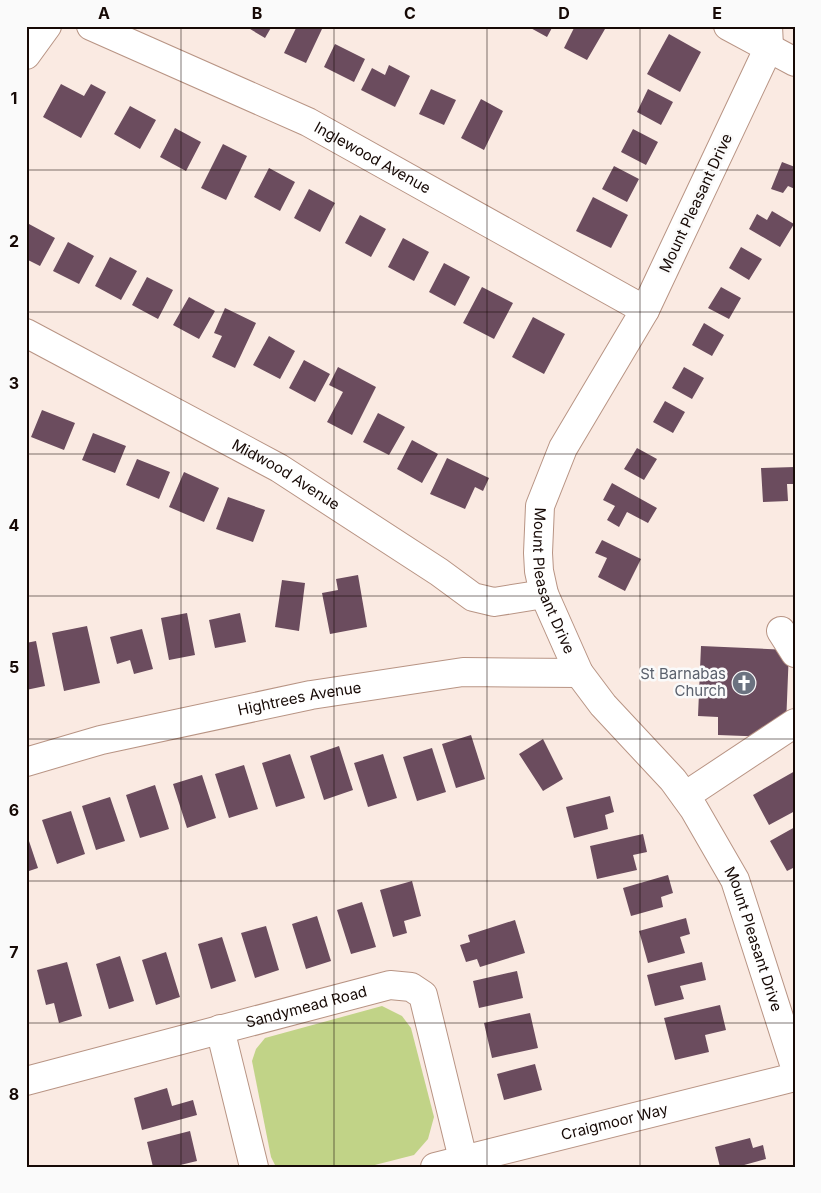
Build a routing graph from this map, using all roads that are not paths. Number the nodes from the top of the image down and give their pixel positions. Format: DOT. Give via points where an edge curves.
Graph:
graph roads {
  1 [pos="47,26"];
  2 [pos="91,26"];
  3 [pos="728,26"];
  4 [pos="768,37"];
  5 [pos="26,54"];
  6 [pos="795,62"];
  7 [pos="645,310"];
  8 [pos="26,333"];
  9 [pos="544,594"];
  10 [pos="579,673"];
  11 [pos="795,723"];
  12 [pos="26,762"];
  13 [pos="685,796"];
  14 [pos="220,1029"];
  15 [pos="795,1067"];
  16 [pos="795,1077"];
  17 [pos="26,1081"];
  18 [pos="464,1159"];
  19 [pos="254,1167"];
  20 [pos="435,1167"];
  1 -- 5 [label="street"];
  2 -- 7 [label="street, Inglewood Avenue" via="308,122"];
  3 -- 4 [label="street"];
  4 -- 6 [label="street"];
  4 -- 7 [label="street, Mount Pleasant Drive"];
  7 -- 9 [label="street, Mount Pleasant Drive" via="562,448 540,506 539,571"];
  8 -- 9 [label="street, Midwood Avenue" via="279,468 473,597 494,602"];
  9 -- 10 [label="street, Mount Pleasant Drive"];
  10 -- 12 [label="street, Hightrees Avenue" via="463,672 311,695 101,740"];
  10 -- 13 [label="street, Mount Pleasant Drive" via="603,705"];
  11 -- 13 [label="street"];
  13 -- 15 [label="street, Mount Pleasant Drive" via="735,880"];
  14 -- 17 [label="street, Sandymead Road"];
  14 -- 18 [label="street, Sandymead Road" via="390,985 411,987 423,995"];
  14 -- 19 [label="street"];
  16 -- 18 [label="street, Craigmoor Way"];
  18 -- 20 [label="street, Craigmoor Way"];
}
